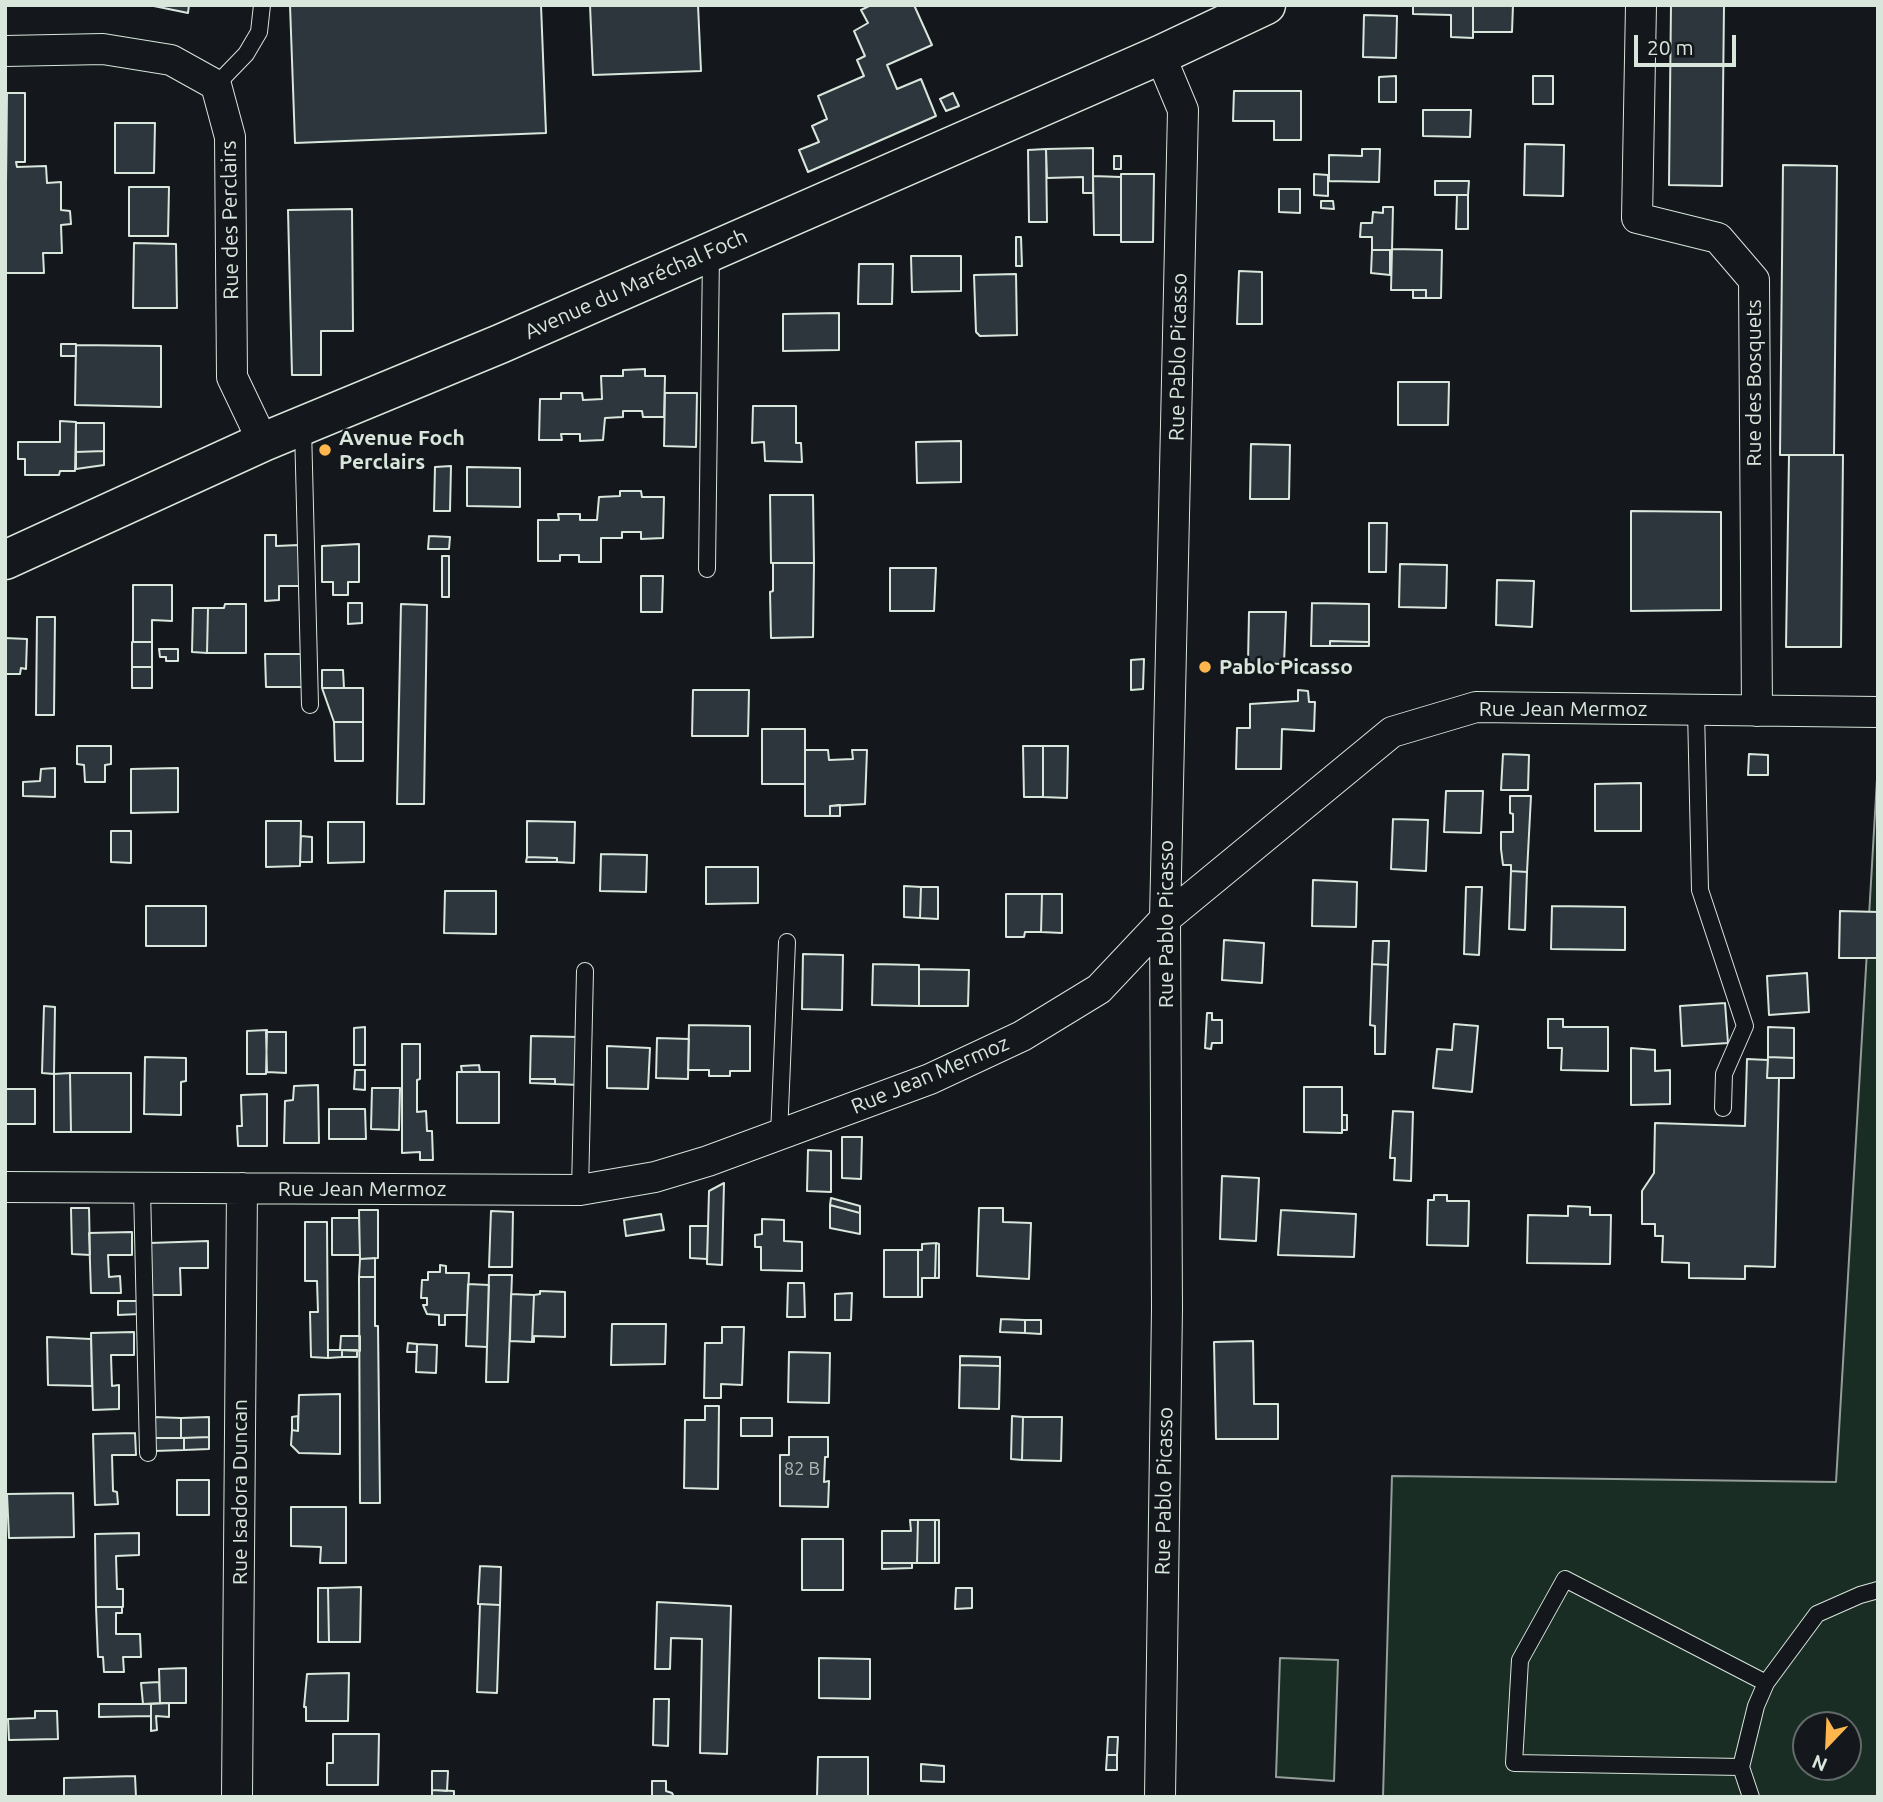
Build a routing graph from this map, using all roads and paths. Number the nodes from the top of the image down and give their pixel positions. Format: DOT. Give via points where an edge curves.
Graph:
graph roads {
  1 [pos="262,5"];
  2 [pos="1266,5"];
  3 [pos="1641,5"];
  4 [pos="5,51"];
  5 [pos="1160,55"];
  6 [pos="216,85"];
  7 [pos="711,251"];
  8 [pos="303,425"];
  9 [pos="263,442"];
  10 [pos="5,560"];
  11 [pos="707,569"];
  12 [pos="310,705"];
  13 [pos="1696,710"];
  14 [pos="1757,711"];
  15 [pos="1878,712"];
  16 [pos="1165,919"];
  17 [pos="787,942"];
  18 [pos="585,971"];
  19 [pos="1723,1108"];
  20 [pos="779,1135"];
  21 [pos="5,1187"];
  22 [pos="142,1188"];
  23 [pos="242,1188"];
  24 [pos="580,1191"];
  25 [pos="148,1453"];
  26 [pos="1878,1590"];
  27 [pos="1766,1683"];
  28 [pos="1741,1767"];
  29 [pos="237,1797"];
  30 [pos="1160,1797"];
  31 [pos="1751,1797"];
  1 -- 6 [label="lane" via="259,32 246,54"];
  2 -- 5 [label="main road, Avenue du Maréchal Foch"];
  3 -- 14 [label="street, Rue des Bosquets" via="1637,218 1718,238 1754,280"];
  4 -- 6 [label="street" via="103,49 171,60"];
  5 -- 7 [label="main road, Avenue du Maréchal Foch"];
  5 -- 16 [label="street, Rue Pablo Picasso" via="1183,110"];
  6 -- 9 [label="street, Rue des Perclairs" via="230,137 232,377"];
  7 -- 8 [label="main road, Avenue du Maréchal Foch"];
  7 -- 11 [label="lane"];
  8 -- 9 [label="main road, Avenue du Maréchal Foch"];
  8 -- 12 [label="lane"];
  9 -- 10 [label="main road, Avenue du Maréchal Foch"];
  13 -- 14 [label="street, Rue Jean Mermoz"];
  13 -- 16 [label="street, Rue Jean Mermoz" via="1476,707 1392,732"];
  13 -- 19 [label="lane" via="1700,890 1745,1026 1724,1074"];
  14 -- 15 [label="street, Rue Jean Mermoz"];
  16 -- 20 [label="street, Rue Jean Mermoz" via="1099,989 1022,1035 930,1079"];
  16 -- 30 [label="street, Rue Pablo Picasso" via="1167,1308"];
  17 -- 20 [label="lane"];
  18 -- 24 [label="lane"];
  20 -- 24 [label="street, Rue Jean Mermoz" via="655,1177"];
  21 -- 22 [label="street, Rue Jean Mermoz"];
  22 -- 23 [label="street, Rue Jean Mermoz"];
  22 -- 25 [label="lane"];
  23 -- 24 [label="street, Rue Jean Mermoz"];
  23 -- 29 [label="street, Rue Isadora Duncan"];
  26 -- 27 [label="lane" via="1817,1614"];
  27 -- 28 [label="lane"];
  27 -- 28 [label="lane" via="1565,1579 1520,1660 1514,1763"];
  28 -- 31 [label="lane"];
}
